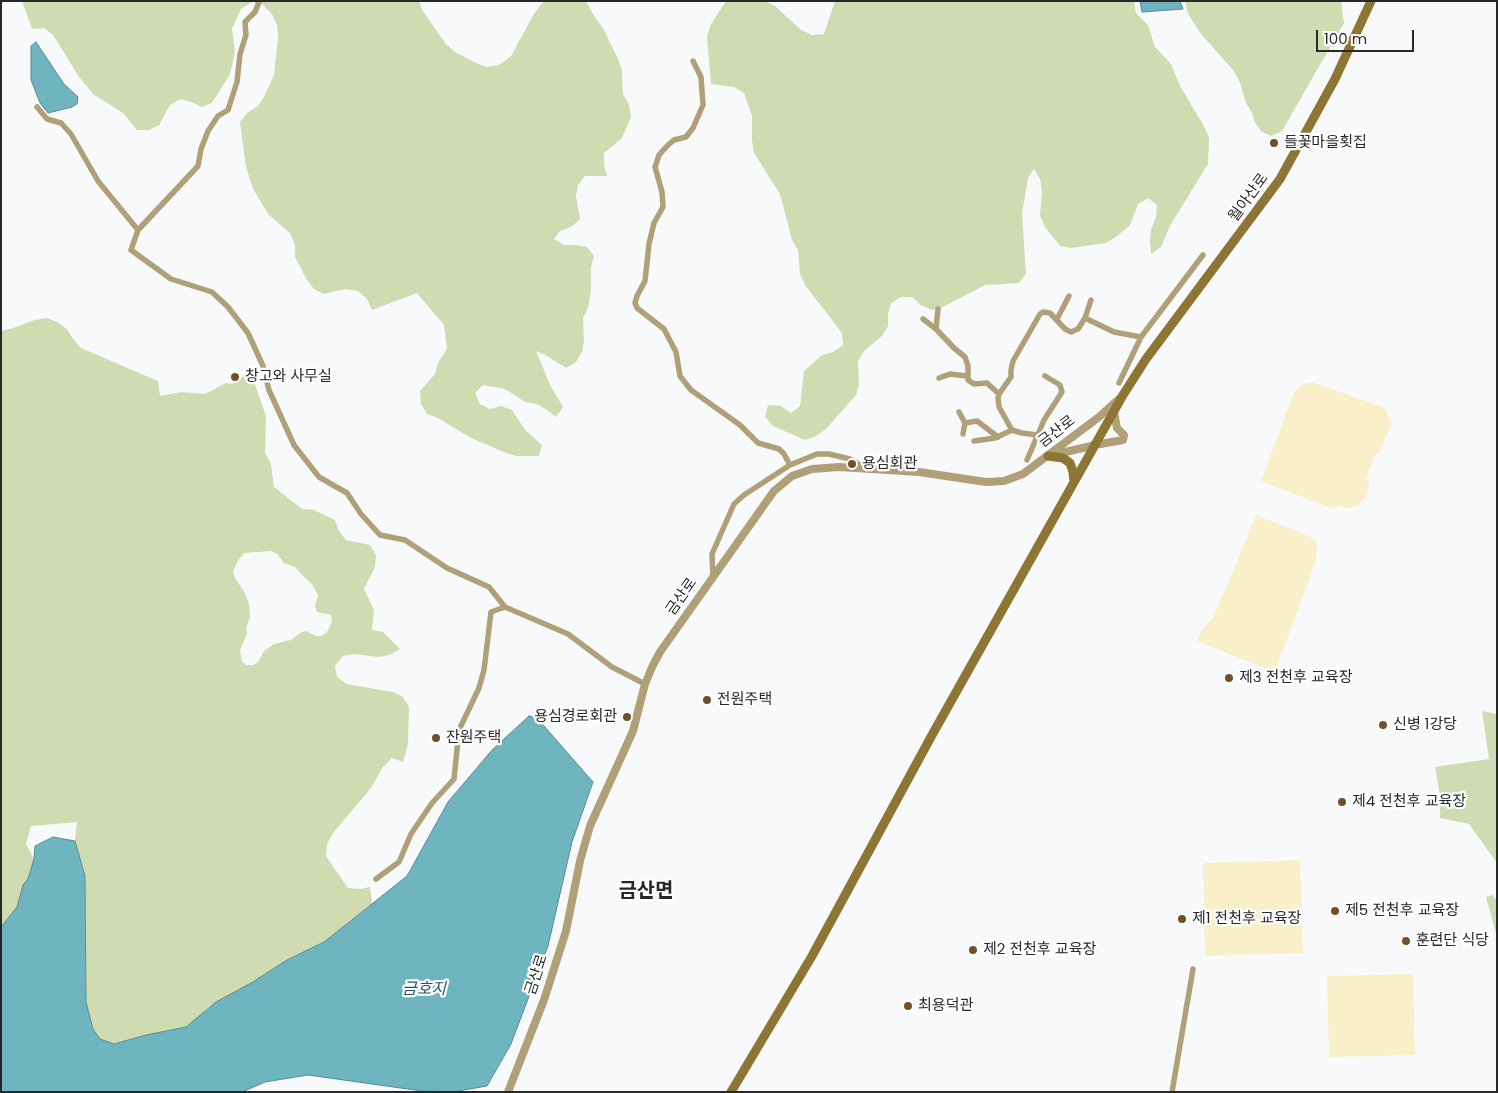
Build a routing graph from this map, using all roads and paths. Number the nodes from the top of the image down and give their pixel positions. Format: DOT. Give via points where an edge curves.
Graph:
graph roads {
  1 [pos="1371,1"];
  2 [pos="259,2"];
  3 [pos="693,61"];
  4 [pos="37,106"];
  5 [pos="138,230"];
  6 [pos="1204,255"];
  7 [pos="1069,296"];
  8 [pos="1091,300"];
  9 [pos="938,309"];
  10 [pos="1085,318"];
  11 [pos="923,319"];
  12 [pos="1056,319"];
  13 [pos="936,329"];
  14 [pos="1141,337"];
  15 [pos="967,376"];
  16 [pos="1044,376"];
  17 [pos="939,378"];
  18 [pos="1119,384"];
  19 [pos="999,394"];
  20 [pos="1123,395"];
  21 [pos="959,412"];
  22 [pos="1114,412"];
  23 [pos="966,423"];
  24 [pos="1012,430"];
  25 [pos="963,434"];
  26 [pos="1038,434"];
  27 [pos="998,437"];
  28 [pos="974,440"];
  29 [pos="1095,444"];
  30 [pos="1048,456"];
  31 [pos="1027,460"];
  32 [pos="790,464"];
  33 [pos="867,469"];
  34 [pos="1074,481"];
  35 [pos="713,578"];
  36 [pos="505,608"];
  37 [pos="645,684"];
  38 [pos="376,879"];
  39 [pos="1193,969"];
  40 [pos="508,1092"];
  41 [pos="731,1092"];
  42 [pos="1172,1092"];
  1 -- 20 [label="main road, 월아산로" via="1335,79 1280,179 1146,359"];
  2 -- 5 [label="street" via="245,22 246,35 237,82 228,110 218,116 208,131 198,166"];
  3 -- 32 [label="street" via="701,77 703,106 686,137 674,140 659,155 655,167 663,207 654,223 645,281 636,303 664,329 676,352 680,376 692,390 740,425 758,443 779,450"];
  4 -- 5 [label="street" via="47,119 62,123 71,134 98,181"];
  5 -- 36 [label="street" via="132,250 171,279 212,292 248,332 294,446 319,477 347,493 380,535 405,540 447,568 489,587"];
  6 -- 14 [label="street"];
  7 -- 12 [label="street"];
  8 -- 10 [label="street"];
  9 -- 13 [label="street"];
  10 -- 12 [label="street" via="1078,329 1071,332"];
  10 -- 14 [label="street" via="1114,332"];
  11 -- 13 [label="street"];
  12 -- 19 [label="street" via="1046,312 1040,314 1013,361 1010,380"];
  13 -- 15 [label="street" via="965,357"];
  14 -- 18 [label="street"];
  15 -- 17 [label="street" via="950,374"];
  15 -- 19 [label="street" via="971,383 987,383"];
  16 -- 26 [label="street" via="1060,386 1062,392"];
  19 -- 24 [label="street" via="998,407"];
  20 -- 22 [label="main road, 월아산로"];
  20 -- 30 [label="street, 금산로"];
  21 -- 23 [label="street"];
  22 -- 29 [label="main road, 월아산로"];
  22 -- 29 [label="street" via="1114,421 1124,440"];
  23 -- 25 [label="street"];
  23 -- 27 [label="street" via="977,421"];
  24 -- 26 [label="street"];
  24 -- 27 [label="street"];
  26 -- 31 [label="street"];
  27 -- 28 [label="street"];
  29 -- 30 [label="street"];
  29 -- 34 [label="main road, 월아산로"];
  30 -- 33 [label="street, 금산로" via="1023,474 994,482"];
  30 -- 34 [label="main road" via="1063,458 1070,463"];
  32 -- 33 [label="street" via="817,454 829,454"];
  32 -- 35 [label="street" via="734,504 712,554"];
  33 -- 35 [label="street, 금산로" via="812,469 792,476 774,491"];
  34 -- 41 [label="main road, 월아산로" via="812,956"];
  35 -- 37 [label="street, 금산로" via="660,652"];
  36 -- 37 [label="street" via="568,634 612,667"];
  36 -- 38 [label="street" via="491,612 484,670 459,730 454,779 410,834 399,862"];
  37 -- 40 [label="street, 금산로" via="633,731 590,826 566,931"];
  39 -- 42 [label="street"];
}
